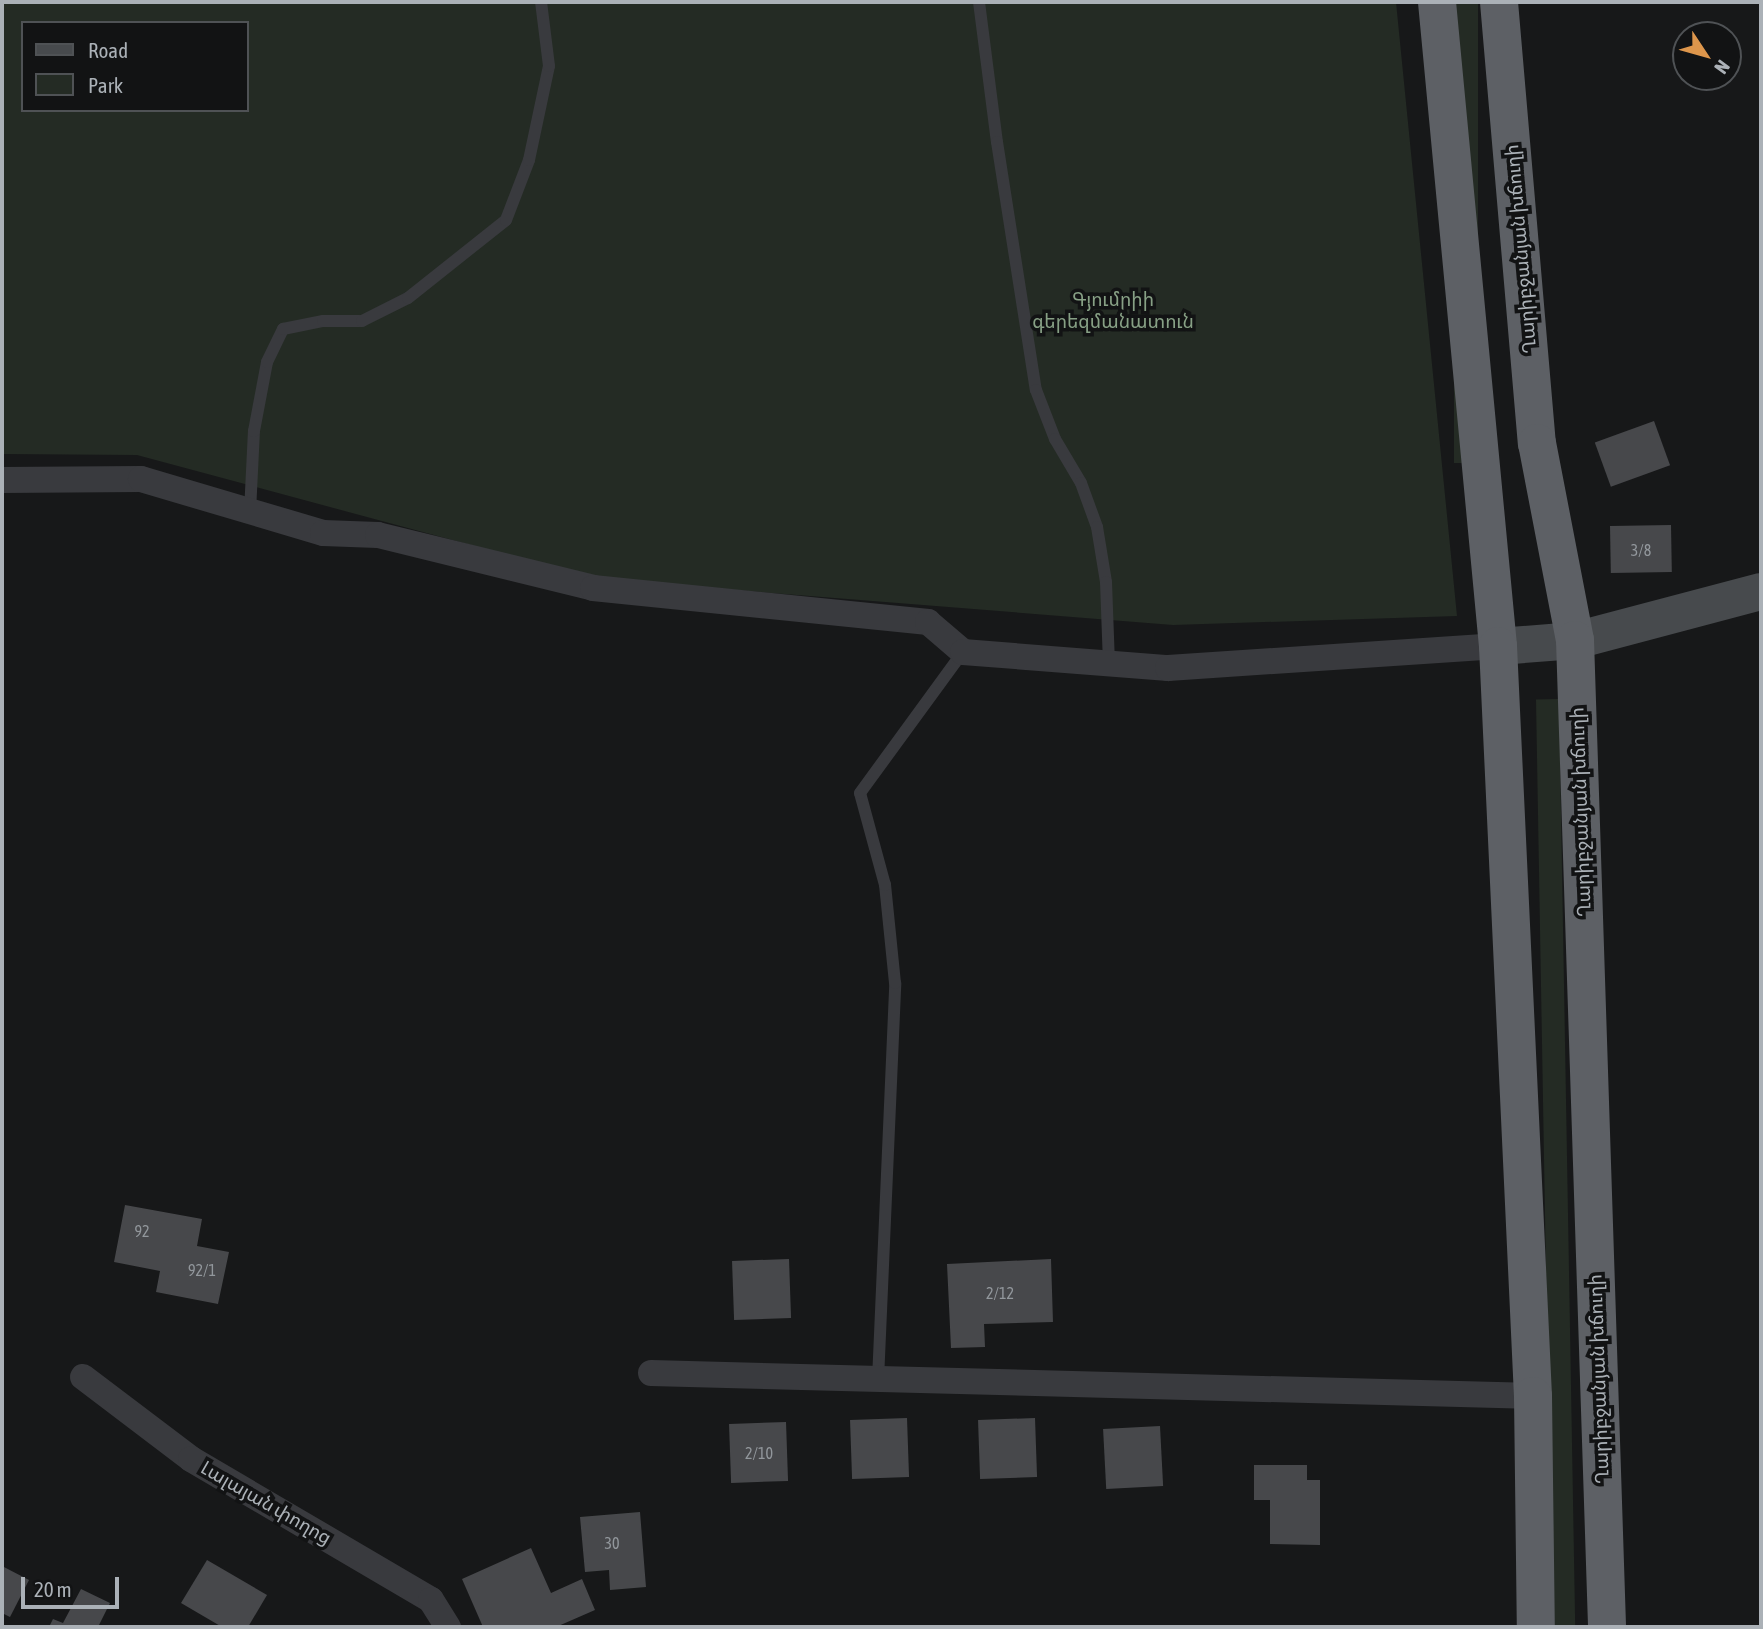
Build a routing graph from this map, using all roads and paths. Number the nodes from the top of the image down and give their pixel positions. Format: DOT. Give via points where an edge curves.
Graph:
graph roads {
  1 [pos="541,2"];
  2 [pos="979,2"];
  3 [pos="1437,2"];
  4 [pos="1499,2"];
  5 [pos="2,480"];
  6 [pos="250,512"];
  7 [pos="1761,592"];
  8 [pos="1575,640"];
  9 [pos="1498,646"];
  10 [pos="963,652"];
  11 [pos="1109,665"];
  12 [pos="651,1373"];
  13 [pos="83,1377"];
  14 [pos="878,1380"];
  15 [pos="1533,1396"];
  16 [pos="447,1627"];
  17 [pos="1536,1627"];
  18 [pos="1607,1627"];
  1 -- 6 [label="lane" via="548,66 529,160 506,220 408,298 385,310 362,321 323,321 283,329 267,362 254,430"];
  2 -- 11 [label="lane" via="1036,390 1097,527 1106,582"];
  3 -- 9 [label="highway"];
  4 -- 8 [label="highway, Ղարիբջանյան խճուղի" via="1537,443"];
  5 -- 6 [label="street" via="141,480"];
  6 -- 10 [label="street" via="323,533 378,535 593,587 928,622"];
  7 -- 8 [label="main road"];
  8 -- 9 [label="main road"];
  8 -- 18 [label="highway, Ղարիբջանյան խճուղի"];
  9 -- 11 [label="street" via="1168,668"];
  9 -- 15 [label="highway"];
  10 -- 11 [label="street"];
  10 -- 14 [label="lane" via="860,793 886,886 895,983"];
  12 -- 14 [label="street"];
  13 -- 16 [label="street, Լալայան փողոց" via="191,1459 431,1600"];
  14 -- 15 [label="street"];
  15 -- 17 [label="highway"];
}
